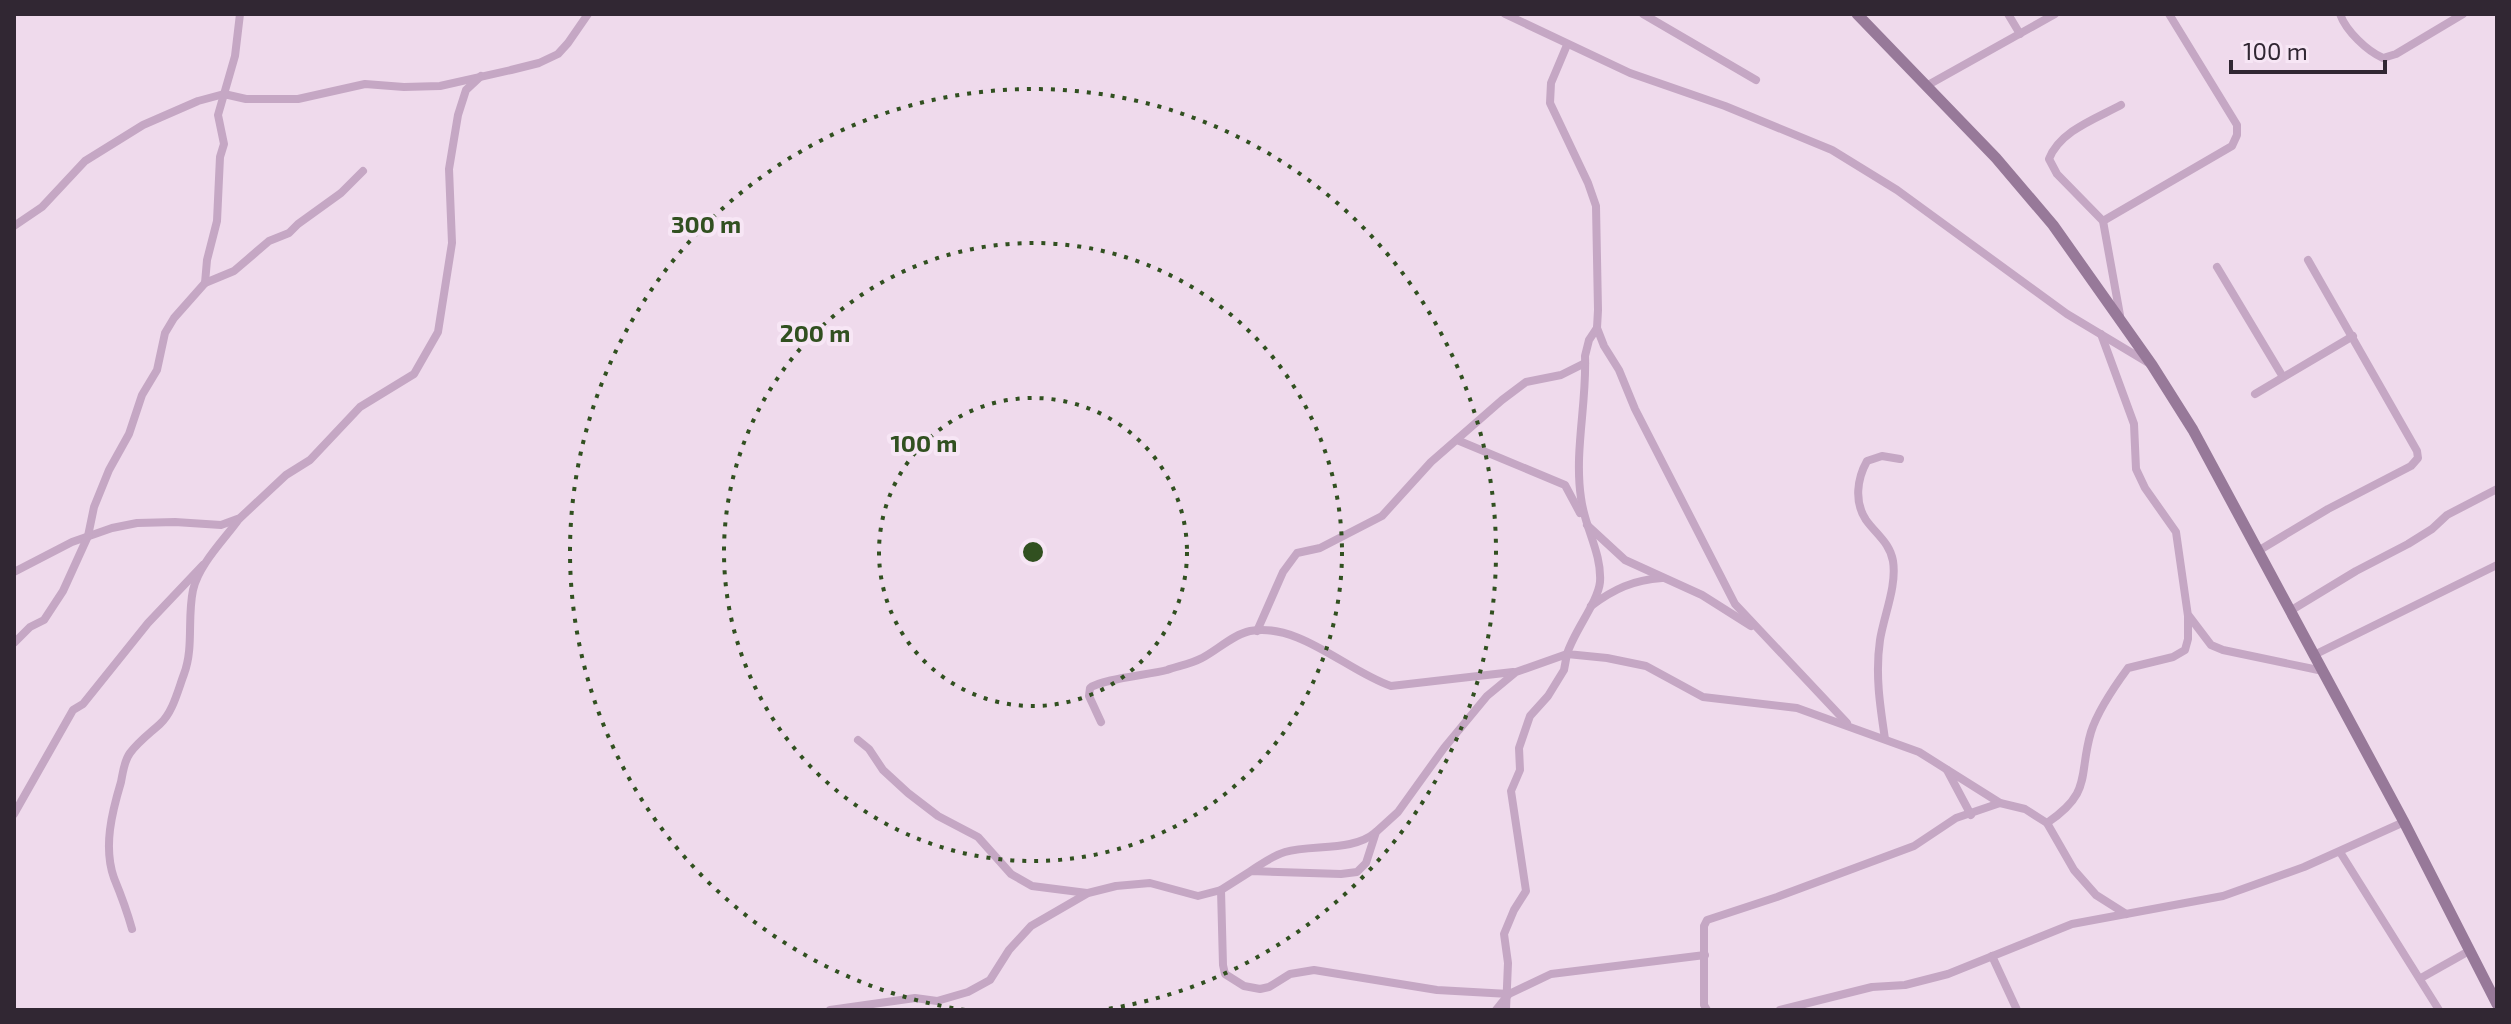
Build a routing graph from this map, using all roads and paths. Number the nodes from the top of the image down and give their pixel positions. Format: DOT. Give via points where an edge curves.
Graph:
graph roads {
  1 [pos="240,14"];
  2 [pos="588,14"];
  3 [pos="1505,14"];
  4 [pos="1643,14"];
  5 [pos="1857,14"];
  6 [pos="2008,14"];
  7 [pos="2055,14"];
  8 [pos="2169,14"];
  9 [pos="2340,14"];
  10 [pos="2463,14"];
  11 [pos="2020,34"];
  12 [pos="1567,45"];
  13 [pos="481,76"];
  14 [pos="1756,80"];
  15 [pos="1928,85"];
  16 [pos="224,94"];
  17 [pos="2121,105"];
  18 [pos="363,171"];
  19 [pos="2103,221"];
  20 [pos="14,226"];
  21 [pos="2308,260"];
  22 [pos="2217,267"];
  23 [pos="205,283"];
  24 [pos="2120,319"];
  25 [pos="1597,328"];
  26 [pos="2100,334"];
  27 [pos="2353,336"];
  28 [pos="1585,363"];
  29 [pos="2152,365"];
  30 [pos="2283,377"];
  31 [pos="2255,394"];
  32 [pos="1457,440"];
  33 [pos="1900,459"];
  34 [pos="2497,489"];
  35 [pos="240,518"];
  36 [pos="1586,523"];
  37 [pos="88,536"];
  38 [pos="2258,551"];
  39 [pos="210,558"];
  40 [pos="2497,565"];
  41 [pos="14,572"];
  42 [pos="1663,578"];
  43 [pos="1590,607"];
  44 [pos="2290,611"];
  45 [pos="2188,616"];
  46 [pos="1257,631"];
  47 [pos="1758,631"];
  48 [pos="14,643"];
  49 [pos="1567,654"];
  50 [pos="2314,655"];
  51 [pos="2323,671"];
  52 [pos="1516,672"];
  53 [pos="1101,722"];
  54 [pos="1850,727"];
  55 [pos="1885,739"];
  56 [pos="858,740"];
  57 [pos="1947,769"];
  58 [pos="2000,803"];
  59 [pos="14,814"];
  60 [pos="1971,815"];
  61 [pos="2404,822"];
  62 [pos="2047,823"];
  63 [pos="1376,832"];
  64 [pos="2340,852"];
  65 [pos="1251,871"];
  66 [pos="1221,890"];
  67 [pos="1088,893"];
  68 [pos="2126,914"];
  69 [pos="132,929"];
  70 [pos="2469,951"];
  71 [pos="1705,955"];
  72 [pos="1992,956"];
  73 [pos="2421,978"];
  74 [pos="1509,994"];
  75 [pos="2497,1004"];
  76 [pos="830,1010"];
  77 [pos="1496,1010"];
  78 [pos="1506,1010"];
  79 [pos="1707,1010"];
  80 [pos="1780,1010"];
  81 [pos="2017,1010"];
  82 [pos="2439,1010"];
  1 -- 16 [label="street"];
  2 -- 13 [label="street" via="558,54"];
  3 -- 12 [label="street"];
  4 -- 14 [label="street"];
  5 -- 15 [label="main road"];
  6 -- 11 [label="street"];
  7 -- 11 [label="street"];
  8 -- 19 [label="street" via="2237,125 2237,135 2232,146"];
  9 -- 10 [label="street" via="2366,47 2383,58"];
  11 -- 15 [label="street"];
  12 -- 25 [label="street" via="1551,83 1550,103 1596,206"];
  12 -- 26 [label="street" via="1832,150"];
  13 -- 16 [label="street" via="440,86 365,84 298,99"];
  13 -- 35 [label="street" via="466,90 458,115 449,169 452,243 438,332 414,374 360,407 310,460"];
  15 -- 24 [label="main road" via="2053,225"];
  16 -- 20 [label="street" via="174,111 105,147 42,207"];
  16 -- 23 [label="street" via="218,115 224,137 217,221"];
  17 -- 19 [label="street" via="2062,139 2049,159"];
  18 -- 23 [label="street" via="289,233 269,241 234,271"];
  19 -- 24 [label="street"];
  21 -- 27 [label="street"];
  22 -- 30 [label="street"];
  23 -- 37 [label="street" via="165,333 157,370 109,470"];
  24 -- 29 [label="main road"];
  25 -- 28 [label="street"];
  25 -- 47 [label="street" via="1735,604"];
  26 -- 29 [label="street"];
  26 -- 45 [label="street" via="2134,424 2136,469 2176,532"];
  27 -- 30 [label="street"];
  27 -- 38 [label="street" via="2417,451 2417,461"];
  28 -- 32 [label="street" via="1561,375 1526,382"];
  28 -- 36 [label="street" via="1580,496"];
  29 -- 38 [label="main road"];
  30 -- 31 [label="street"];
  32 -- 36 [label="street" via="1565,485"];
  32 -- 46 [label="street" via="1382,516 1331,543 1297,553"];
  33 -- 55 [label="street" via="1882,456 1867,461 1859,477 1865,518 1891,550 1894,565 1878,673"];
  34 -- 44 [label="street"];
  35 -- 37 [label="street" via="221,525 137,523"];
  35 -- 39 [label="street"];
  36 -- 42 [label="street" via="1625,560"];
  36 -- 43 [label="street" via="1600,583"];
  37 -- 41 [label="street"];
  37 -- 48 [label="street" via="44,620"];
  38 -- 44 [label="main road"];
  39 -- 59 [label="street" via="73,710"];
  39 -- 69 [label="street" via="194,588 191,654 184,674 162,722 127,757 110,821 113,876"];
  40 -- 50 [label="street"];
  42 -- 43 [label="street" via="1613,589"];
  42 -- 47 [label="street" via="1702,595"];
  43 -- 49 [label="street"];
  44 -- 50 [label="main road"];
  45 -- 51 [label="street" via="2211,645"];
  45 -- 62 [label="street" via="2185,650 2128,668 2118,682 2090,736 2078,793"];
  46 -- 52 [label="street" via="1269,630 1318,647 1391,686"];
  46 -- 53 [label="street" via="1247,631 1198,661 1146,676 1098,681 1089,696"];
  47 -- 54 [label="street"];
  49 -- 52 [label="street"];
  49 -- 54 [label="street" via="1646,666 1703,697 1797,708"];
  49 -- 74 [label="street" via="1564,670 1530,716 1511,791 1526,891 1504,934"];
  50 -- 51 [label="main road"];
  51 -- 61 [label="main road"];
  52 -- 63 [label="street" via="1482,701 1398,812"];
  54 -- 55 [label="street"];
  55 -- 57 [label="street"];
  56 -- 67 [label="street" via="908,793 978,837 1011,874 1032,886"];
  57 -- 58 [label="street"];
  57 -- 60 [label="street"];
  58 -- 60 [label="street"];
  58 -- 62 [label="street" via="2025,809"];
  60 -- 71 [label="street" via="1956,818 1914,846 1707,920"];
  61 -- 64 [label="street"];
  61 -- 70 [label="main road"];
  62 -- 68 [label="street" via="2074,870 2096,895"];
  63 -- 65 [label="street" via="1361,842 1287,852"];
  63 -- 65 [label="street" via="1366,863 1357,872"];
  64 -- 68 [label="street" via="2223,896"];
  64 -- 73 [label="street"];
  65 -- 66 [label="street"];
  66 -- 67 [label="street" via="1198,896 1150,883"];
  66 -- 74 [label="street" via="1225,974 1244,986 1269,987 1290,974 1314,970 1437,990"];
  67 -- 76 [label="street" via="1031,926 990,980 968,992 937,1001 915,998"];
  68 -- 72 [label="street" via="2072,924"];
  70 -- 73 [label="street"];
  70 -- 75 [label="main road"];
  71 -- 74 [label="street" via="1551,974"];
  71 -- 79 [label="street"];
  72 -- 80 [label="street" via="1926,980 1872,987"];
  72 -- 81 [label="street"];
  73 -- 82 [label="street"];
  74 -- 77 [label="street"];
  74 -- 78 [label="street"];
}
